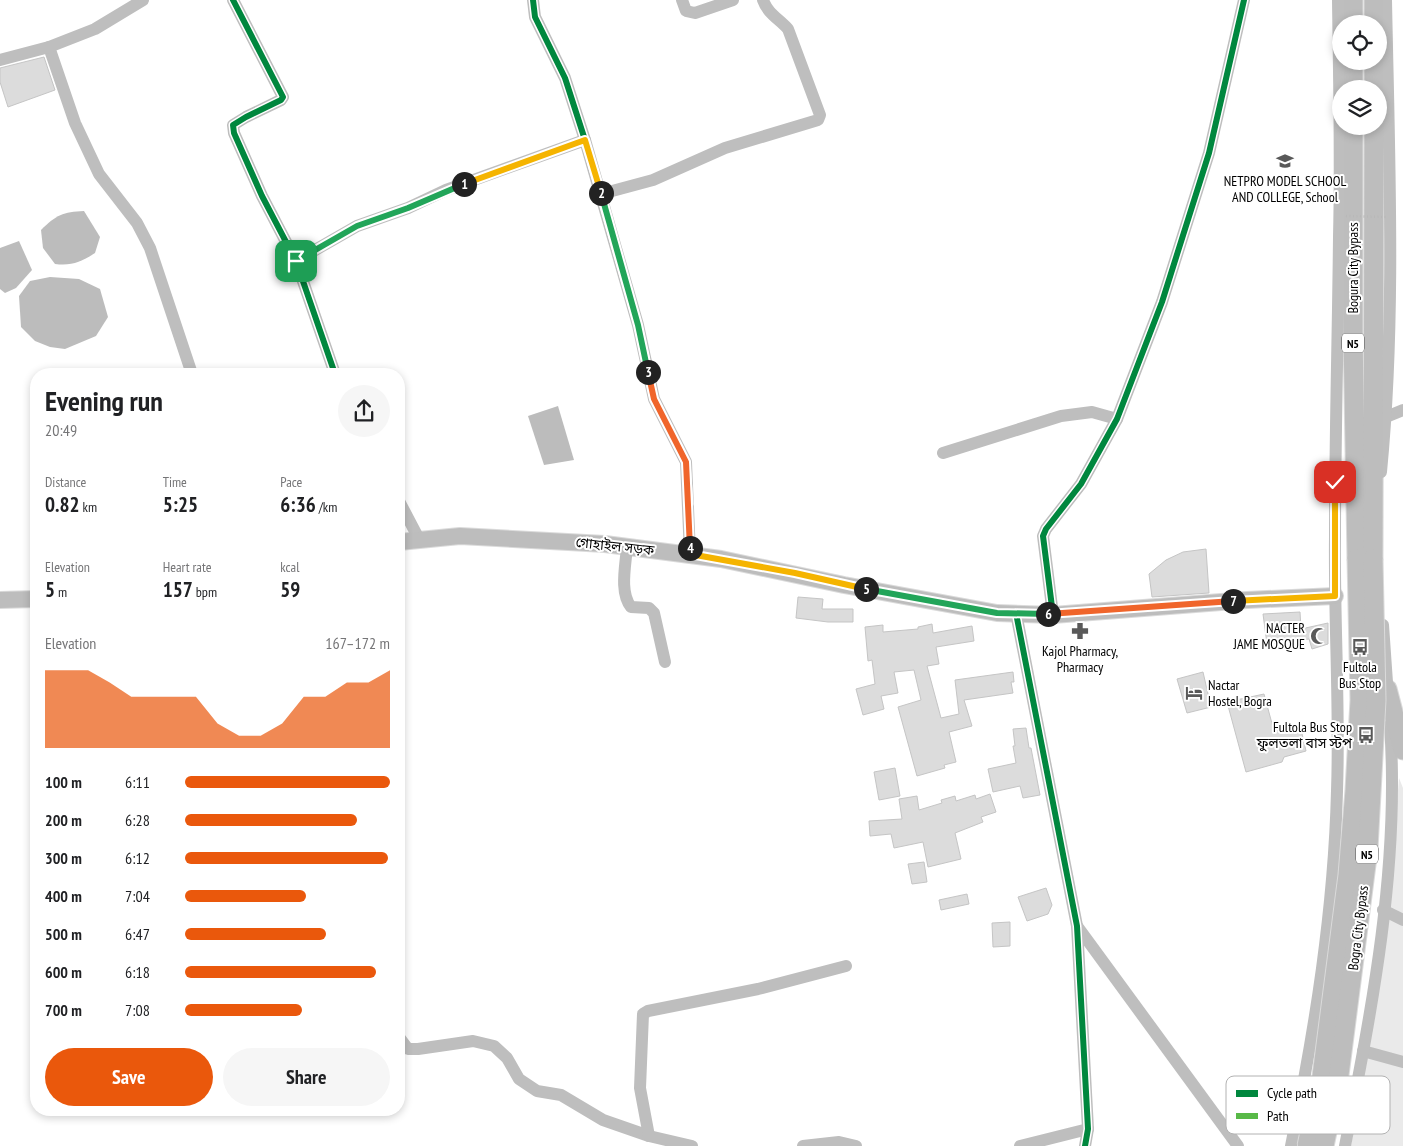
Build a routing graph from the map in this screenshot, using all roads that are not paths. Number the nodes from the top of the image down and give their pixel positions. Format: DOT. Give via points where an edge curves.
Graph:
graph roads {
  1 [pos="142,0"];
  2 [pos="233,0"];
  3 [pos="533,0"];
  4 [pos="682,0"];
  5 [pos="733,0"];
  6 [pos="763,0"];
  7 [pos="1244,0"];
  8 [pos="1338,0"];
  9 [pos="1353,0"];
  10 [pos="1374,0"];
  11 [pos="1386,0"];
  12 [pos="1353,15"];
  13 [pos="1374,15"];
  14 [pos="49,48"];
  15 [pos="0,60"];
  16 [pos="1353,135"];
  17 [pos="1374,135"];
  18 [pos="585,140"];
  19 [pos="601,194"];
  20 [pos="296,261"];
  21 [pos="190,368"];
  22 [pos="333,368"];
  23 [pos="1403,410"];
  24 [pos="1386,417"];
  25 [pos="1117,419"];
  26 [pos="943,453"];
  27 [pos="405,512"];
  28 [pos="419,539"];
  29 [pos="405,541"];
  30 [pos="626,546"];
  31 [pos="690,554"];
  32 [pos="1365,559"];
  33 [pos="1335,596"];
  34 [pos="30,598"];
  35 [pos="0,600"];
  36 [pos="1016,614"];
  37 [pos="1053,615"];
  38 [pos="665,662"];
  39 [pos="1387,689"];
  40 [pos="1403,750"];
  41 [pos="1384,910"];
  42 [pos="1403,920"];
  43 [pos="1077,926"];
  44 [pos="1326,928"];
  45 [pos="1380,934"];
  46 [pos="846,966"];
  47 [pos="405,1045"];
  48 [pos="1363,1051"];
  49 [pos="1403,1062"];
  50 [pos="1304,1076"];
  51 [pos="1320,1076"];
  52 [pos="1339,1076"];
  53 [pos="1358,1076"];
  54 [pos="1088,1129"];
  55 [pos="1226,1130"];
  56 [pos="1229,1134"];
  57 [pos="650,1136"];
  58 [pos="692,1146"];
  59 [pos="803,1146"];
  60 [pos="856,1146"];
  61 [pos="1020,1146"];
  62 [pos="1086,1146"];
  63 [pos="1238,1146"];
  1 -- 14 [label="street" via="95,29"];
  2 -- 20 [label="street" via="284,96 233,125 234,134"];
  3 -- 18 [label="street" via="536,17 565,78"];
  4 -- 5 [label="street" via="686,11 695,13"];
  6 -- 19 [label="street" via="766,9 788,29 820,115 818,120 725,148 654,180"];
  7 -- 25 [label="street" via="1209,153 1162,302"];
  8 -- 33 [label="street"];
  9 -- 12 [label="highway"];
  10 -- 13 [label="highway"];
  11 -- 24 [label="street" via="1390,237"];
  14 -- 15 [label="street"];
  14 -- 21 [label="street" via="75,124 99,174 136,223 150,248"];
  16 -- 32 [label="highway, Bogura City Bypass / N5" via="1353,335"];
  17 -- 32 [label="highway, Bogura City Bypass"];
  18 -- 19 [label="street"];
  18 -- 20 [label="street" via="357,226"];
  19 -- 31 [label="street" via="638,325 654,399 686,462"];
  20 -- 22 [label="street"];
  23 -- 24 [label="street"];
  24 -- 39 [label="street" via="1380,480"];
  25 -- 26 [label="street" via="1092,412 1061,416"];
  25 -- 37 [label="street" via="1081,484 1043,536"];
  27 -- 28 [label="street"];
  28 -- 29 [label="main road, গোহাইল সড়ক"];
  28 -- 30 [label="main road, গোহাইল সড়ক" via="469,536"];
  30 -- 31 [label="main road, গোহাইল সড়ক"];
  30 -- 38 [label="street" via="627,602 630,607 649,608 654,613"];
  31 -- 36 [label="main road, গোহাইল সড়ক" via="938,603"];
  32 -- 51 [label="highway, Bogra City Bypass / N5, bridge" via="1360,700 1347,885"];
  32 -- 52 [label="highway, Bogra City Bypass / N5, bridge" via="1376,700 1368,849"];
  33 -- 37 [label="main road, গোহাইল সড়ক"];
  33 -- 44 [label="street" via="1337,793"];
  34 -- 35 [label="main road"];
  36 -- 37 [label="main road, গোহাইল সড়ক"];
  36 -- 43 [label="street"];
  39 -- 40 [label="highway"];
  39 -- 41 [label="street" via="1392,761 1391,831"];
  41 -- 42 [label="street"];
  41 -- 45 [label="street"];
  43 -- 54 [label="street"];
  43 -- 55 [label="street"];
  44 -- 45 [label="street"];
  44 -- 50 [label="street"];
  45 -- 48 [label="street"];
  46 -- 57 [label="street" via="643,1014 640,1088"];
  47 -- 57 [label="street" via="408,1049 473,1041 494,1046 507,1058 519,1079 537,1091 562,1095 603,1120"];
  48 -- 49 [label="street"];
  48 -- 53 [label="street"];
  54 -- 61 [label="street"];
  54 -- 62 [label="street"];
  56 -- 63 [label="street"];
  57 -- 58 [label="street"];
  59 -- 60 [label="street" via="839,1142"];
}
